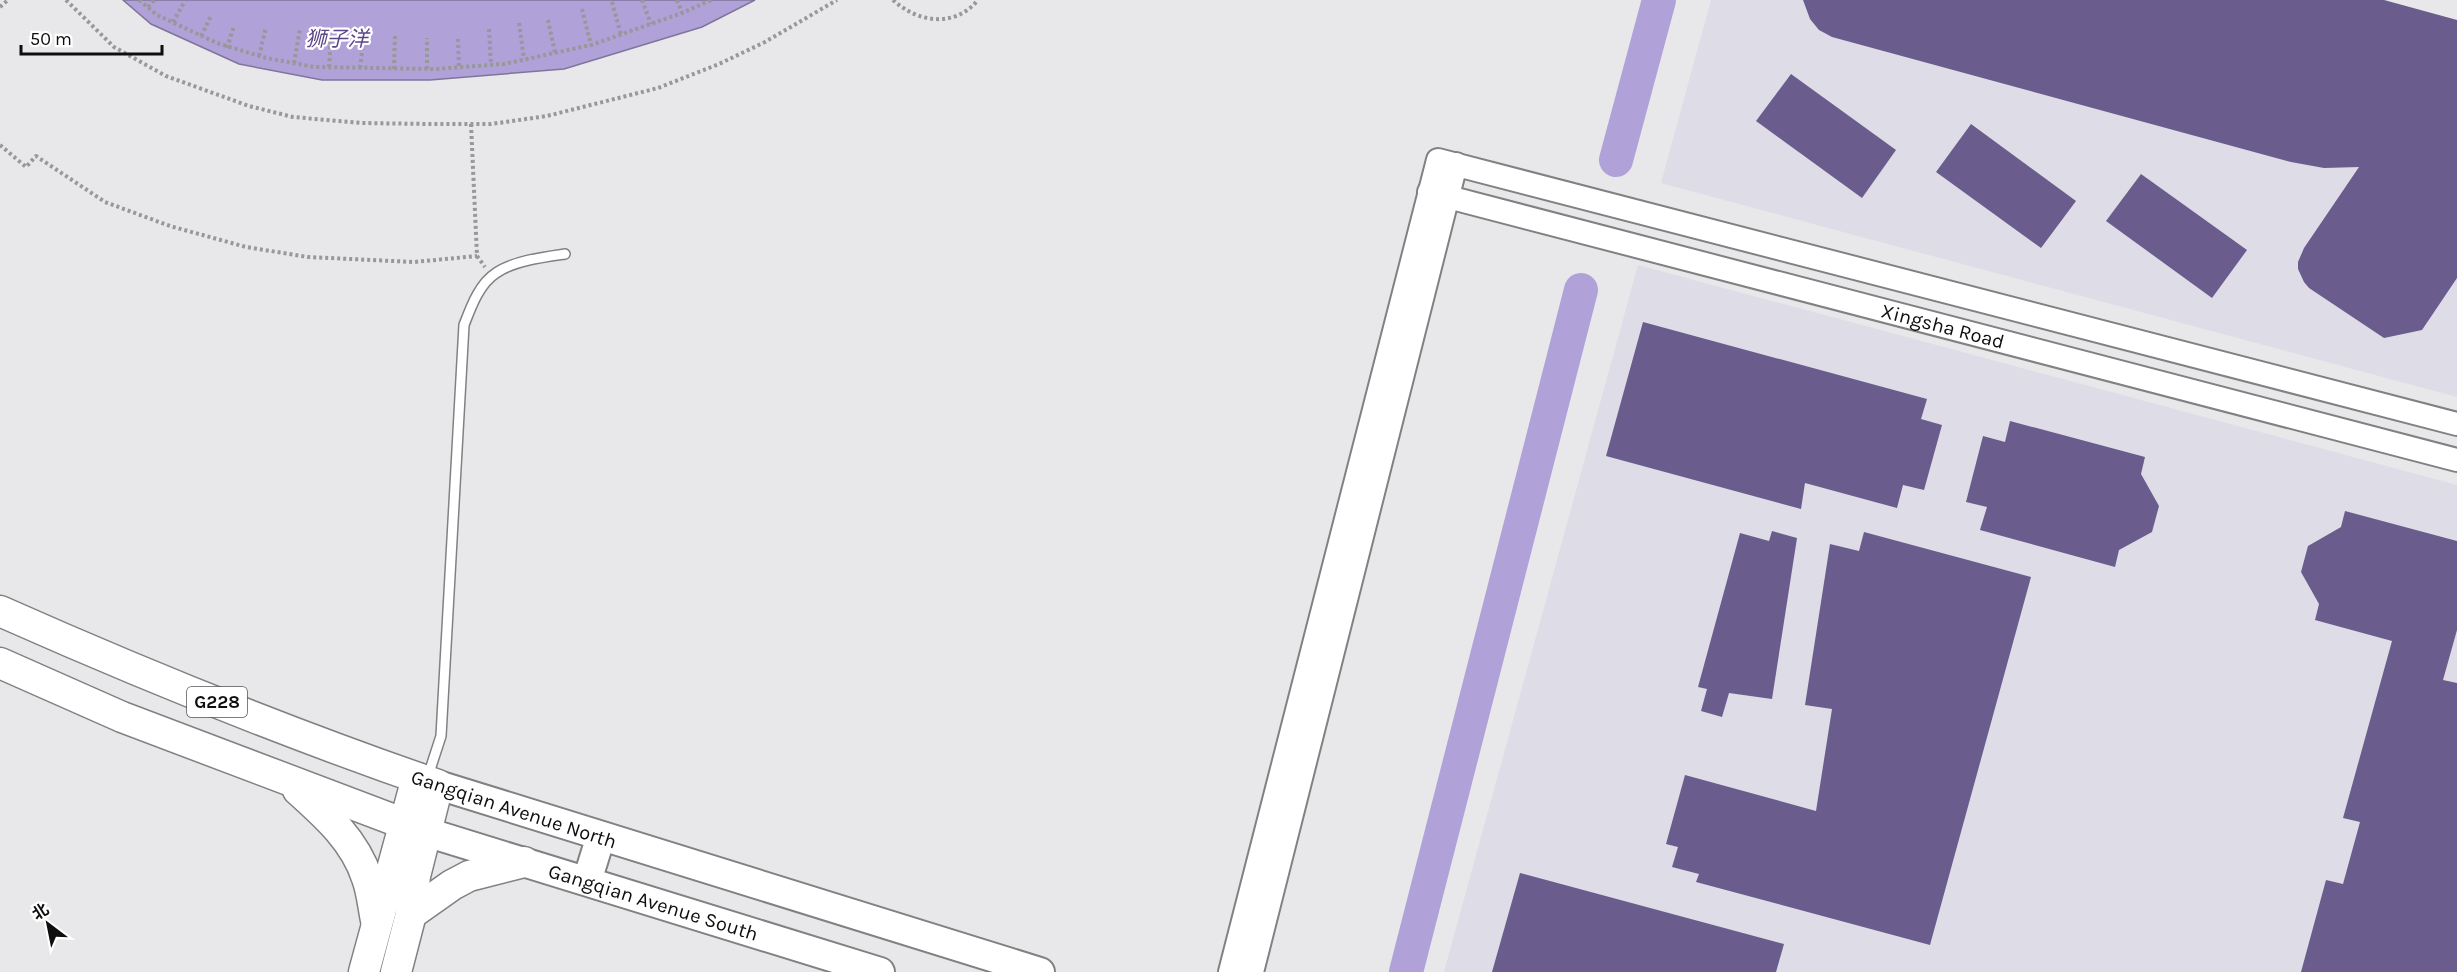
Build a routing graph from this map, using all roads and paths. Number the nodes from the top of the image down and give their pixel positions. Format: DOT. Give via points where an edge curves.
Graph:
graph roads {
  1 [pos="9,0"];
  2 [pos="66,0"];
  3 [pos="139,0"];
  4 [pos="154,0"];
  5 [pos="642,0"];
  6 [pos="677,0"];
  7 [pos="711,0"];
  8 [pos="837,0"];
  9 [pos="894,0"];
  10 [pos="978,0"];
  11 [pos="185,1"];
  12 [pos="612,2"];
  13 [pos="148,7"];
  14 [pos="0,8"];
  15 [pos="582,9"];
  16 [pos="682,13"];
  17 [pos="212,15"];
  18 [pos="548,20"];
  19 [pos="173,22"];
  20 [pos="519,23"];
  21 [pos="651,24"];
  22 [pos="234,26"];
  23 [pos="266,27"];
  24 [pos="300,29"];
  25 [pos="489,29"];
  26 [pos="331,35"];
  27 [pos="364,35"];
  28 [pos="395,35"];
  29 [pos="621,35"];
  30 [pos="201,36"];
  31 [pos="427,38"];
  32 [pos="458,39"];
  33 [pos="591,45"];
  34 [pos="227,48"];
  35 [pos="555,53"];
  36 [pos="259,56"];
  37 [pos="524,59"];
  38 [pos="294,63"];
  39 [pos="491,65"];
  40 [pos="328,67"];
  41 [pos="459,67"];
  42 [pos="360,69"];
  43 [pos="394,69"];
  44 [pos="427,69"];
  45 [pos="471,124"];
  46 [pos="0,145"];
  47 [pos="1439,194"];
  48 [pos="565,254"];
  49 [pos="477,256"];
  50 [pos="492,278"];
  51 [pos="2457,424"];
  52 [pos="2457,460"];
  53 [pos="0,611"];
  54 [pos="0,663"];
  55 [pos="269,722"];
  56 [pos="248,765"];
  57 [pos="285,779"];
  58 [pos="427,782"];
  59 [pos="415,828"];
  60 [pos="601,836"];
  61 [pos="524,862"];
  62 [pos="587,882"];
  63 [pos="411,914"];
  64 [pos="377,928"];
  65 [pos="364,972"];
  66 [pos="396,972"];
  67 [pos="880,972"];
  68 [pos="1040,972"];
  69 [pos="1230,972"];
  70 [pos="1252,972"];
  1 -- 14 [label="path"];
  2 -- 45 [label="path" via="114,47 166,76 249,106 293,117 361,123"];
  3 -- 13 [label="path"];
  4 -- 13 [label="path"];
  5 -- 21 [label="path"];
  6 -- 16 [label="path"];
  7 -- 16 [label="path"];
  8 -- 45 [label="path" via="765,42 658,88 547,116"];
  9 -- 10 [label="path" via="914,15 940,20 957,16"];
  11 -- 19 [label="path"];
  12 -- 29 [label="path"];
  13 -- 19 [label="path"];
  15 -- 33 [label="path"];
  16 -- 21 [label="path"];
  17 -- 30 [label="path"];
  18 -- 35 [label="path"];
  19 -- 30 [label="path"];
  20 -- 37 [label="path"];
  21 -- 29 [label="path"];
  22 -- 34 [label="path"];
  23 -- 36 [label="path"];
  24 -- 38 [label="path"];
  25 -- 39 [label="path"];
  26 -- 40 [label="path"];
  27 -- 42 [label="path"];
  28 -- 43 [label="path"];
  29 -- 33 [label="path"];
  30 -- 34 [label="path"];
  31 -- 44 [label="path"];
  32 -- 41 [label="path"];
  33 -- 35 [label="path"];
  34 -- 36 [label="path"];
  35 -- 37 [label="path"];
  36 -- 38 [label="path"];
  37 -- 39 [label="path"];
  38 -- 40 [label="path"];
  39 -- 41 [label="path"];
  40 -- 42 [label="path"];
  41 -- 44 [label="path"];
  42 -- 43 [label="path"];
  43 -- 44 [label="path"];
  45 -- 49 [label="path"];
  46 -- 49 [label="path" via="26,167 36,156 105,202 170,226 246,247 308,257 414,262"];
  47 -- 51 [label="street, Xingsha Road" via="1447,162"];
  47 -- 52 [label="street, Xingsha Road"];
  47 -- 69 [label="street"];
  47 -- 70 [label="street"];
  48 -- 50 [label="lane" via="521,263 495,273"];
  49 -- 50 [label="path"];
  50 -- 58 [label="lane" via="475,297 464,325 441,736"];
  53 -- 55 [label="highway, Gangqian Avenue North / G228" via="140,673"];
  54 -- 56 [label="highway, G228" via="122,717"];
  55 -- 56 [label="highway"];
  55 -- 58 [label="highway, Gangqian Avenue North / G228"];
  56 -- 57 [label="highway, G228"];
  57 -- 59 [label="highway, G228"];
  57 -- 64 [label="highway" via="329,817 357,853 368,879"];
  58 -- 59 [label="highway"];
  58 -- 60 [label="main road, Gangqian Avenue North"];
  59 -- 61 [label="main road, Gangqian Avenue South"];
  59 -- 63 [label="highway"];
  59 -- 64 [label="highway"];
  60 -- 62 [label="main road"];
  60 -- 68 [label="main road, Gangqian Avenue North"];
  61 -- 62 [label="main road, Gangqian Avenue South"];
  61 -- 63 [label="highway" via="469,876"];
  62 -- 67 [label="main road, Gangqian Avenue South"];
  63 -- 66 [label="highway"];
  64 -- 65 [label="highway"];
}
